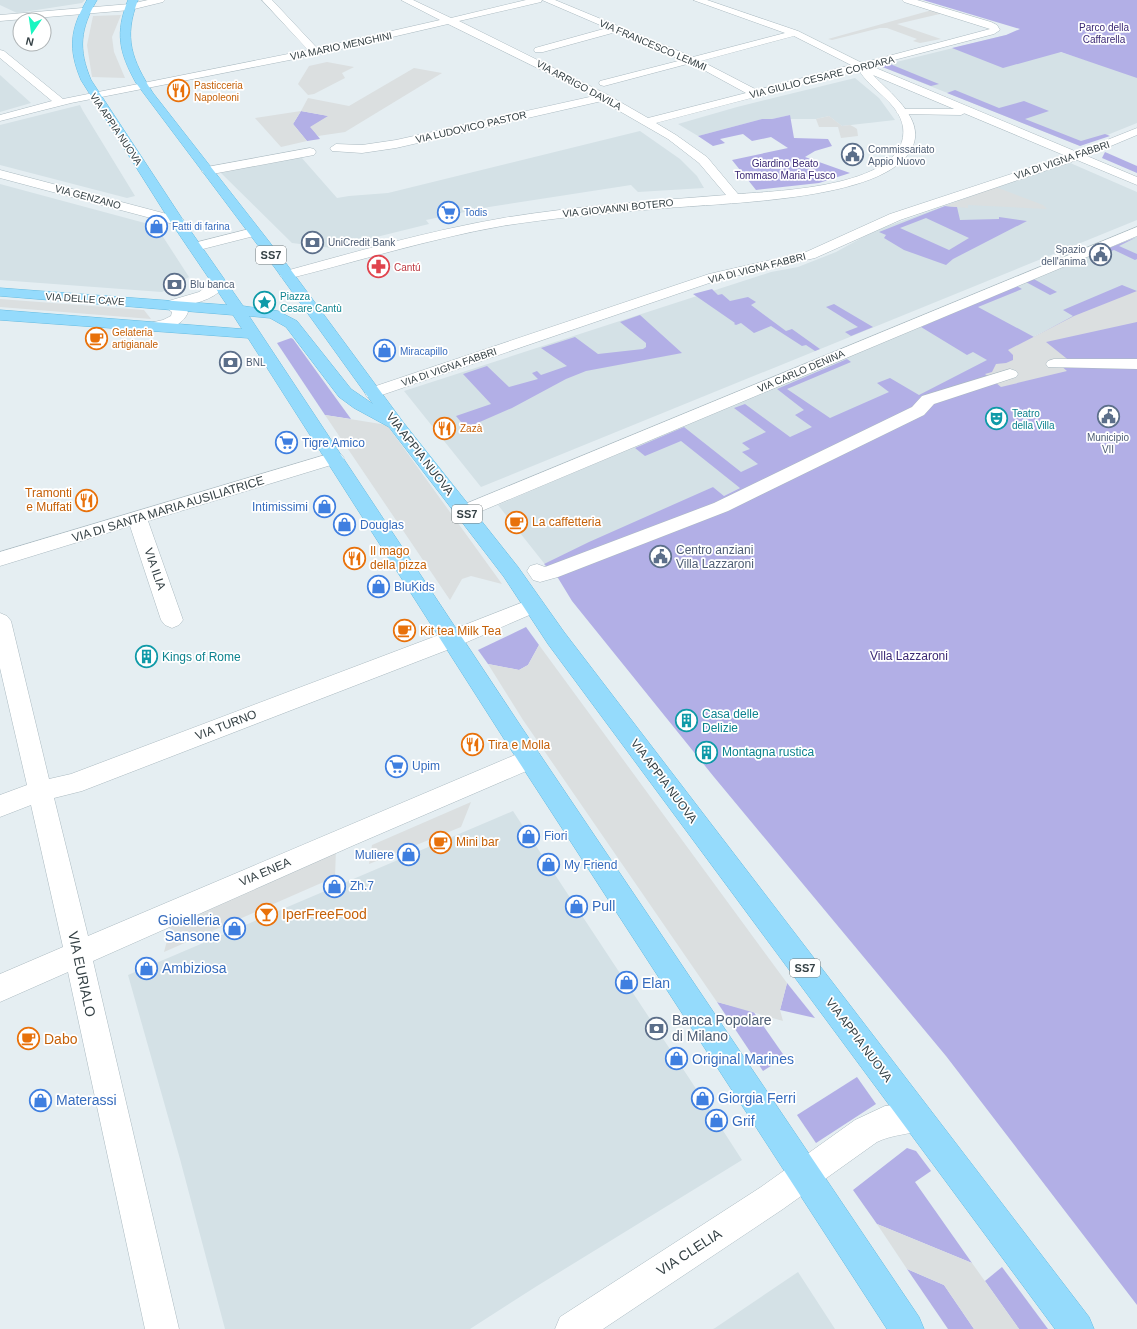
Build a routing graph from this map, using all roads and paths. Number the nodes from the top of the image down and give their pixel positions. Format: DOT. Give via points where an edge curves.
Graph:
graph roads {
  1 [pos="160,0"];
  2 [pos="267,0"];
  3 [pos="406,0"];
  4 [pos="538,0"];
  5 [pos="547,0"];
  6 [pos="698,0"];
  7 [pos="907,0"];
  8 [pos="131,4"];
  9 [pos="89,5"];
  10 [pos="0,18"];
  11 [pos="452,21"];
  12 [pos="616,29"];
  13 [pos="795,33"];
  14 [pos="539,50"];
  15 [pos="315,52"];
  16 [pos="0,54"];
  17 [pos="694,61"];
  18 [pos="863,66"];
  19 [pos="604,83"];
  20 [pos="143,86"];
  21 [pos="757,94"];
  22 [pos="94,95"];
  23 [pos="604,97"];
  24 [pos="60,102"];
  25 [pos="966,111"];
  26 [pos="902,112"];
  27 [pos="0,118"];
  28 [pos="646,122"];
  29 [pos="1137,131"];
  30 [pos="1077,156"];
  31 [pos="206,171"];
  32 [pos="0,174"];
  33 [pos="1137,181"];
  34 [pos="734,197"];
  35 [pos="177,221"];
  36 [pos="1137,231"];
  37 [pos="253,232"];
  38 [pos="195,247"];
  39 [pos="287,275"];
  40 [pos="220,283"];
  41 [pos="0,292"];
  42 [pos="170,305"];
  43 [pos="237,310"];
  44 [pos="0,315"];
  45 [pos="150,327"];
  46 [pos="252,334"];
  47 [pos="1054,364"];
  48 [pos="1137,364"];
  49 [pos="1010,374"];
  50 [pos="373,393"];
  51 [pos="397,426"];
  52 [pos="335,458"];
  53 [pos="465,511"];
  54 [pos="137,518"];
  55 [pos="0,559"];
  56 [pos="537,571"];
  57 [pos="534,605"];
  58 [pos="0,620"];
  59 [pos="172,620"];
  60 [pos="452,640"];
  61 [pos="530,759"];
  62 [pos="40,791"];
  63 [pos="0,806"];
  64 [pos="78,953"];
  65 [pos="0,988"];
  66 [pos="916,1117"];
  67 [pos="805,1175"];
  68 [pos="162,1329"];
  69 [pos="572,1329"];
  70 [pos="907,1329"];
  71 [pos="1077,1329"];
  1 -- 8 [label="street"];
  2 -- 15 [label="street"];
  3 -- 11 [label="street, VIA ARRIGO DAVILA"];
  4 -- 11 [label="street, VIA MARIO MENGHINI"];
  5 -- 12 [label="street, VIA FRANCESCO LEMMI"];
  6 -- 13 [label="street"];
  7 -- 18 [label="street, VIA GIULIO CESARE CORDARA" via="994,27 995,30"];
  8 -- 9 [label="street"];
  8 -- 20 [label="main road, VIA APPIA NUOVA / SS7" via="123,32 125,51"];
  9 -- 10 [label="street"];
  9 -- 22 [label="main road, VIA APPIA NUOVA" via="76,50 83,76"];
  11 -- 15 [label="street, VIA MARIO MENGHINI"];
  11 -- 23 [label="street, VIA ARRIGO DAVILA"];
  12 -- 14 [label="street"];
  12 -- 17 [label="street, VIA FRANCESCO LEMMI"];
  13 -- 17 [label="street"];
  13 -- 18 [label="street"];
  15 -- 20 [label="street, VIA MARIO MENGHINI"];
  16 -- 24 [label="street"];
  17 -- 19 [label="street"];
  17 -- 21 [label="street, VIA FRANCESCO LEMMI"];
  18 -- 21 [label="street, VIA GIULIO CESARE CORDARA"];
  18 -- 25 [label="street"];
  18 -- 26 [label="street, VIA GIOVANNI BOTERO" via="866,74 887,93"];
  20 -- 22 [label="street, VIA MARIO MENGHINI"];
  20 -- 31 [label="main road, VIA APPIA NUOVA / SS7"];
  21 -- 28 [label="street, VIA GIULIO CESARE CORDARA"];
  22 -- 24 [label="street, VIA MARIO MENGHINI"];
  22 -- 35 [label="main road, VIA APPIA NUOVA"];
  23 -- 28 [label="street, VIA ARRIGO DAVILA"];
  23 -- 31 [label="street, VIA LUDOVICO PASTOR" via="396,144 362,149 323,150"];
  24 -- 27 [label="street, VIA MARIO MENGHINI"];
  25 -- 26 [label="street"];
  25 -- 30 [label="street"];
  26 -- 34 [label="street, VIA GIOVANNI BOTERO" via="909,127 909,141 897,158 879,172 852,183 830,188"];
  28 -- 34 [label="street, VIA ARRIGO DAVILA" via="703,160"];
  29 -- 30 [label="street, VIA DI VIGNA FABBRI"];
  30 -- 33 [label="street"];
  30 -- 50 [label="street, VIA DI VIGNA FABBRI" via="895,217 810,255 714,277"];
  31 -- 37 [label="main road, VIA APPIA NUOVA / SS7"];
  32 -- 35 [label="street, VIA GENZANO"];
  34 -- 39 [label="street, VIA GIOVANNI BOTERO" via="503,222 420,240"];
  35 -- 38 [label="main road, VIA APPIA NUOVA"];
  36 -- 53 [label="street, VIA CARLO DENINA"];
  37 -- 38 [label="street"];
  37 -- 39 [label="main road, VIA APPIA NUOVA / SS7"];
  38 -- 40 [label="main road, VIA APPIA NUOVA"];
  39 -- 50 [label="main road, VIA APPIA NUOVA / SS7"];
  40 -- 42 [label="street" via="213,291 203,296"];
  40 -- 43 [label="main road, VIA APPIA NUOVA"];
  41 -- 42 [label="main road, VIA DELLE CAVE"];
  42 -- 43 [label="main road, VIA DELLE CAVE"];
  42 -- 45 [label="street, VIA DELLE CAVE" via="180,312 178,318 167,324"];
  43 -- 46 [label="main road, VIA APPIA NUOVA"];
  43 -- 51 [label="main road" via="263,312 281,317 292,324 345,393"];
  44 -- 45 [label="main road, VIA DELLE CAVE"];
  45 -- 46 [label="main road, VIA DELLE CAVE"];
  46 -- 52 [label="main road, VIA APPIA NUOVA"];
  47 -- 48 [label="street"];
  49 -- 56 [label="street" via="928,400 918,412 722,507 552,572 540,575"];
  50 -- 51 [label="main road, VIA APPIA NUOVA / SS7"];
  51 -- 53 [label="main road, VIA APPIA NUOVA / SS7"];
  52 -- 54 [label="street, VIA DI SANTA MARIA AUSILIATRICE"];
  52 -- 60 [label="main road, VIA APPIA NUOVA"];
  53 -- 57 [label="main road, VIA APPIA NUOVA / SS7"];
  54 -- 55 [label="street, VIA DI SANTA MARIA AUSILIATRICE"];
  54 -- 59 [label="street, VIA ILIA"];
  57 -- 60 [label="street, VIA TURNO"];
  57 -- 66 [label="main road, VIA APPIA NUOVA / SS7"];
  58 -- 62 [label="street, VIA EURIALO"];
  60 -- 61 [label="main road, VIA APPIA NUOVA"];
  60 -- 62 [label="street, VIA TURNO" via="73,784"];
  61 -- 64 [label="street, VIA ENEA"];
  61 -- 67 [label="main road, VIA APPIA NUOVA"];
  62 -- 63 [label="street, VIA TURNO"];
  62 -- 64 [label="street, VIA EURIALO"];
  64 -- 65 [label="street, VIA ENEA"];
  64 -- 68 [label="street, VIA EURIALO"];
  66 -- 67 [label="street, VIA CLELIA" via="897,1118 876,1126"];
  66 -- 71 [label="main road, VIA APPIA NUOVA / SS7"];
  67 -- 69 [label="street, VIA CLELIA"];
  67 -- 70 [label="main road, VIA APPIA NUOVA"];
}
